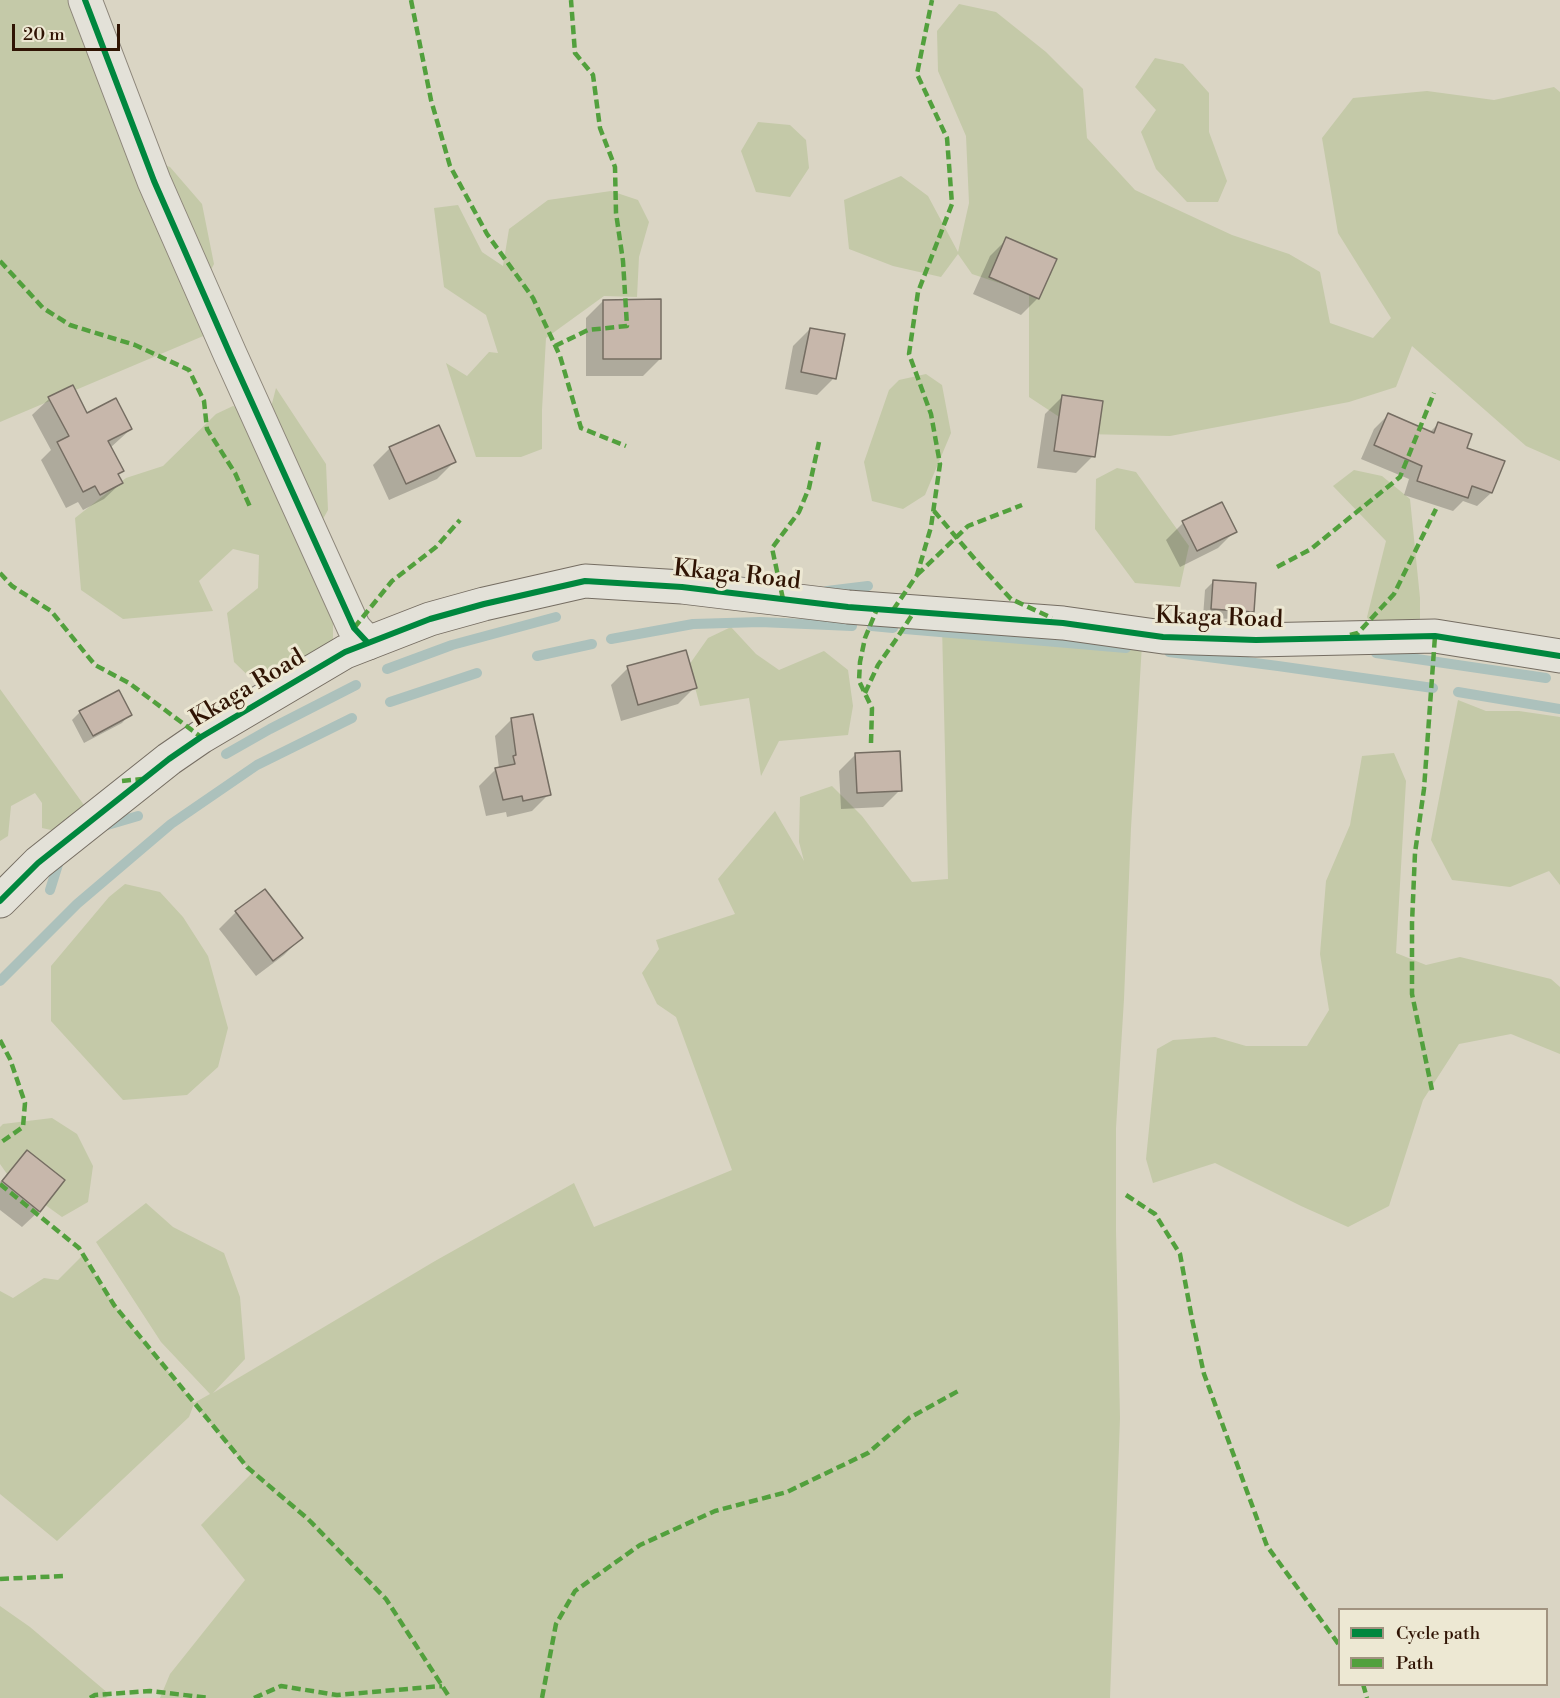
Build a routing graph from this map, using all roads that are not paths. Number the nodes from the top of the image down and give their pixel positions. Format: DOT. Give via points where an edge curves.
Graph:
graph roads {
  1 [pos="85,0"];
  2 [pos="368,643"];
  3 [pos="1560,656"];
  4 [pos="0,901"];
  1 -- 2 [label="street" via="154,181 225,343 354,628"];
  2 -- 3 [label="street, Kkaga Road" via="473,607 585,581 1063,623 1163,637 1256,640 1436,636"];
  2 -- 4 [label="street, Kkaga Road" via="318,667 169,759 38,863"];
}
